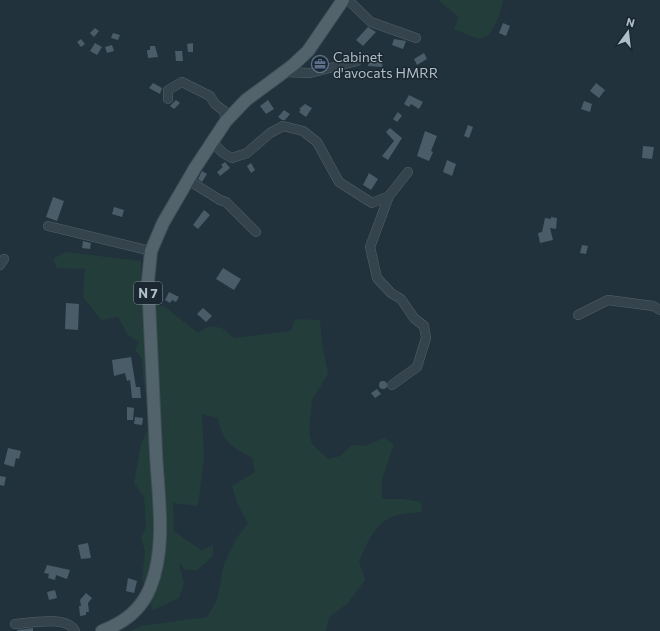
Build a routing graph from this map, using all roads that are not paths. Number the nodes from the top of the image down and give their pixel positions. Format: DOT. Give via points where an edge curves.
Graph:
graph roads {
  1 [pos="343,0"];
  2 [pos="348,0"];
  3 [pos="416,38"];
  4 [pos="357,61"];
  5 [pos="284,72"];
  6 [pos="168,99"];
  7 [pos="226,121"];
  8 [pos="212,142"];
  9 [pos="408,172"];
  10 [pos="188,180"];
  11 [pos="389,196"];
  12 [pos="48,226"];
  13 [pos="256,232"];
  14 [pos="151,251"];
  15 [pos="660,310"];
  16 [pos="578,314"];
  17 [pos="392,385"];
  18 [pos="15,624"];
  19 [pos="74,631"];
  20 [pos="102,631"];
  1 -- 5 [label="main road, N 7" via="308,51"];
  2 -- 3 [label="street" via="371,22"];
  4 -- 5 [label="street" via="310,73"];
  5 -- 7 [label="main road, N 7" via="246,100"];
  6 -- 7 [label="street" via="168,90 182,82 210,96 224,111"];
  7 -- 8 [label="main road, N 7"];
  8 -- 10 [label="main road, N 7"];
  8 -- 11 [label="street" via="232,158 247,153 283,126 303,131 317,142 339,182 372,202"];
  9 -- 11 [label="street"];
  10 -- 13 [label="street" via="226,202"];
  10 -- 14 [label="main road, N 7" via="163,223"];
  11 -- 17 [label="street" via="370,247 377,278 391,293 401,299 414,318 424,326 426,338 417,368"];
  12 -- 14 [label="street"];
  14 -- 20 [label="main road, N 7" via="148,281 159,506 157,562 150,589 136,611 126,620"];
  15 -- 16 [label="street" via="653,306 608,300"];
  18 -- 19 [label="street" via="62,621 73,627"];
}
